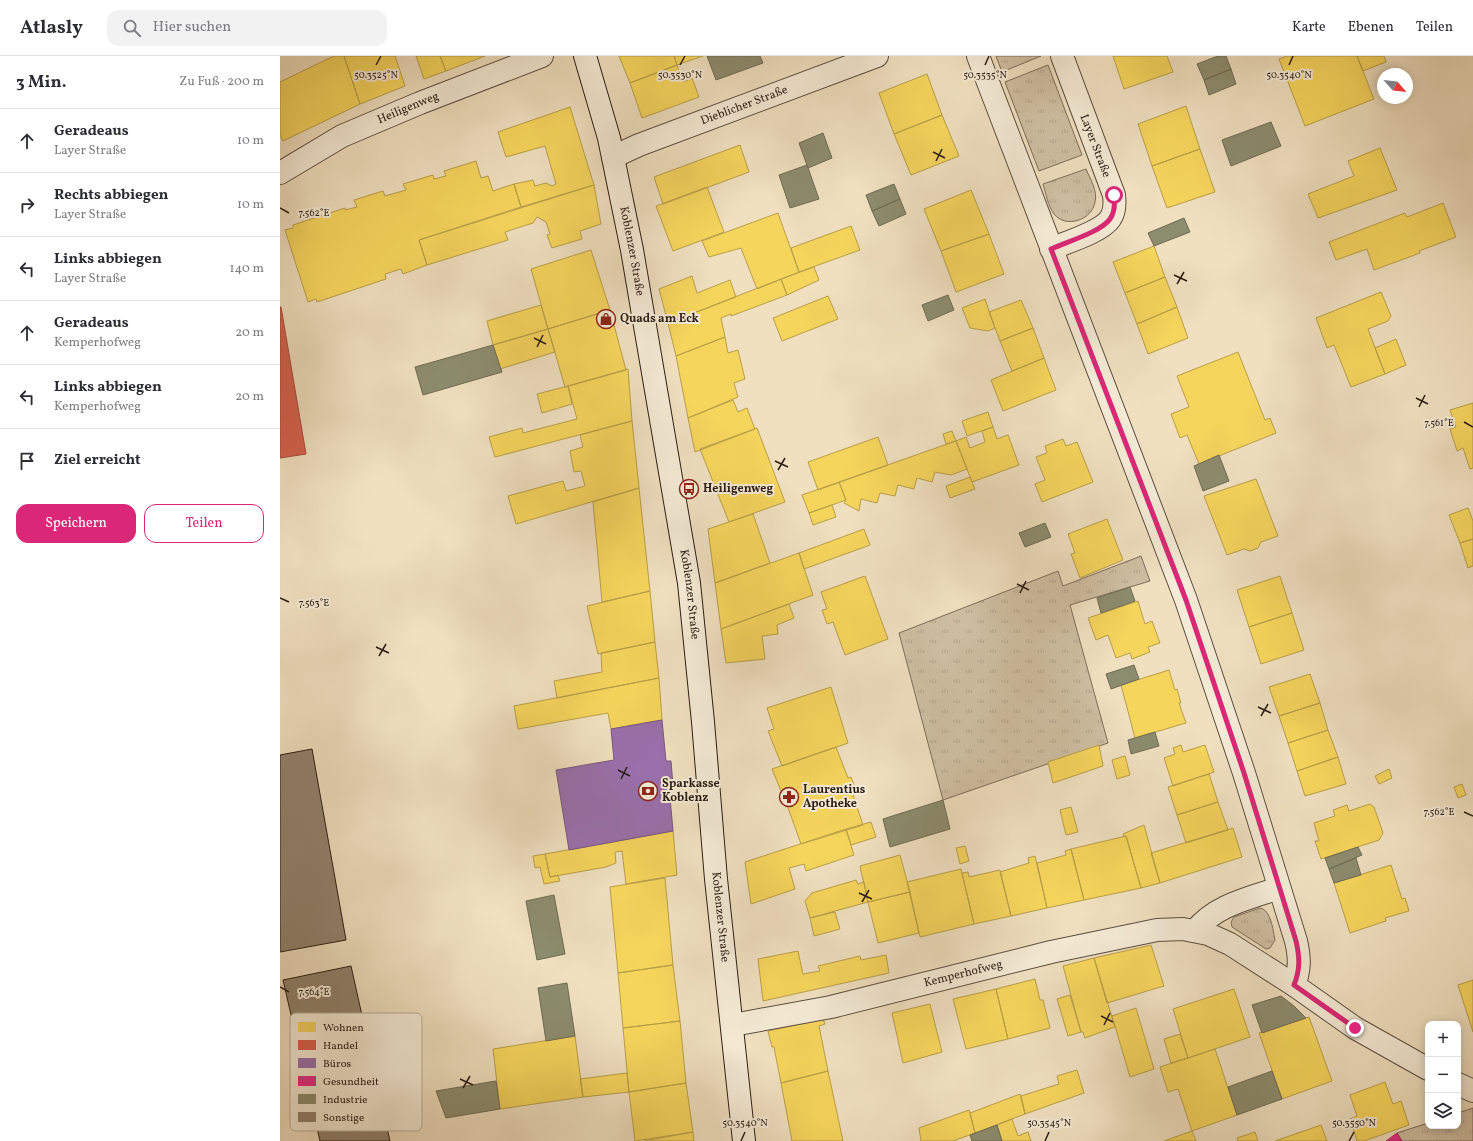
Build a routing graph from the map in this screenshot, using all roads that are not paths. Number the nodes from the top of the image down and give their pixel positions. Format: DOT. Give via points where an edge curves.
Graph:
graph roads {
  1 [pos="542,56"];
  2 [pos="585,56"];
  3 [pos="877,56"];
  4 [pos="978,56"];
  5 [pos="1062,56"];
  6 [pos="613,157"];
  7 [pos="280,173"];
  8 [pos="1051,249"];
  9 [pos="1280,888"];
  10 [pos="1195,931"];
  11 [pos="1294,985"];
  12 [pos="733,1025"];
  13 [pos="1425,1067"];
  14 [pos="1461,1085"];
  15 [pos="1473,1091"];
  16 [pos="744,1141"];
  1 -- 7 [label="street, Heiligenweg" via="342,136"];
  2 -- 6 [label="street, Koblenzer Straße"];
  3 -- 6 [label="street, Dieblicher Straße"];
  4 -- 8 [label="street"];
  5 -- 8 [label="street, Layer Straße" via="1114,195 1115,206 1111,218 1105,225"];
  6 -- 12 [label="street, Koblenzer Straße" via="641,299 689,583 716,879"];
  8 -- 9 [label="street" via="1186,600"];
  9 -- 10 [label="street" via="1218,911"];
  9 -- 11 [label="street" via="1299,953 1298,974"];
  10 -- 11 [label="street, Kemperhofweg" via="1230,944"];
  10 -- 12 [label="street, Kemperhofweg" via="1157,930 1051,952 830,1007"];
  11 -- 13 [label="street, Kemperhofweg" via="1355,1028"];
  12 -- 16 [label="street, Koblenzer Straße"];
  14 -- 15 [label="street"];
}
